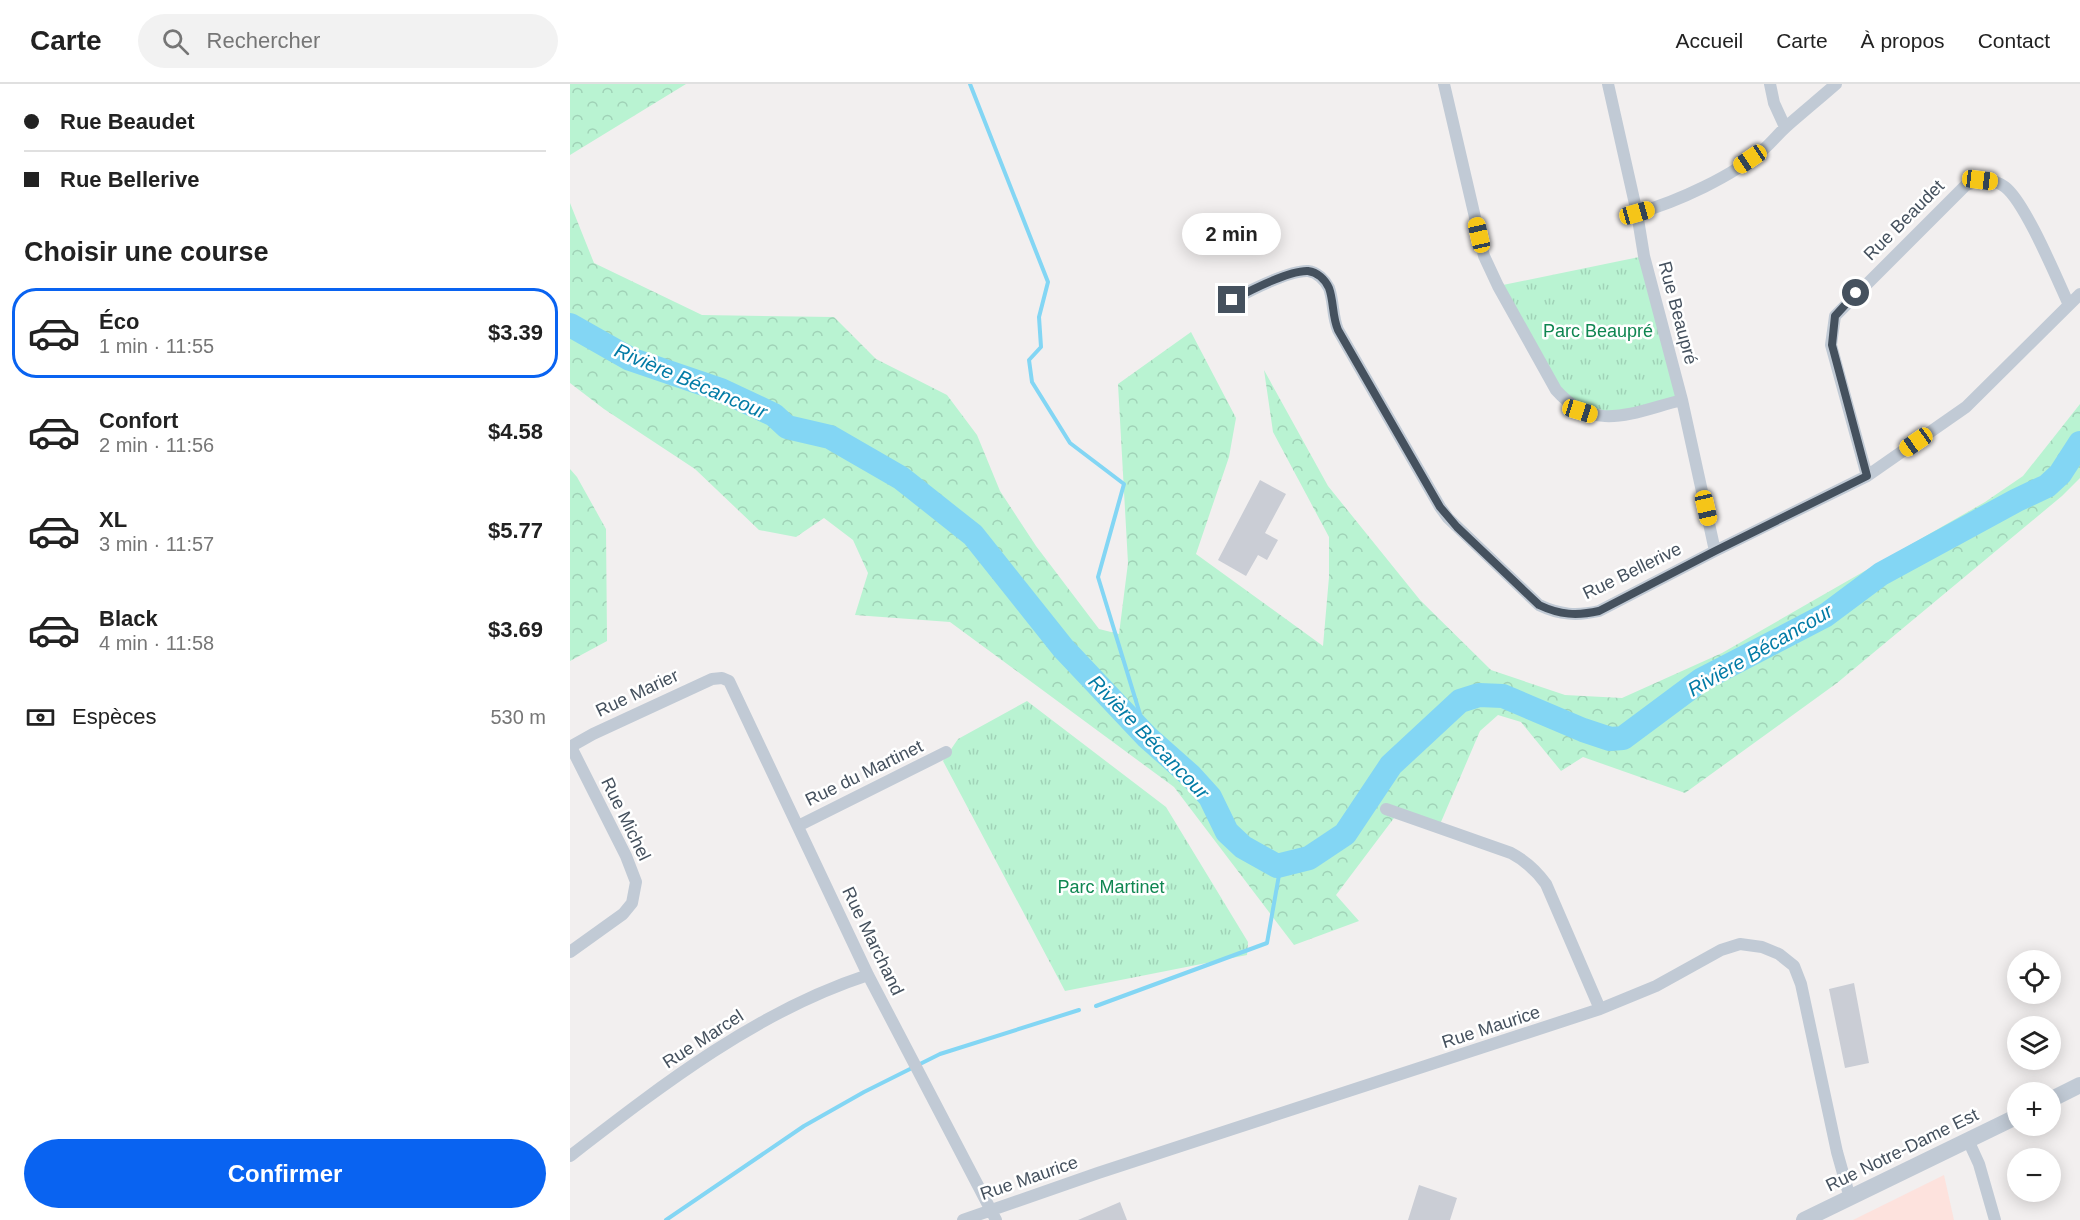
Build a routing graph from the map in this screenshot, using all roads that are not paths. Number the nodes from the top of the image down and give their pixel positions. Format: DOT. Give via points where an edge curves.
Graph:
graph roads {
  1 [pos="1444,84"];
  2 [pos="1608,84"];
  3 [pos="1770,84"];
  4 [pos="1836,84"];
  5 [pos="1785,127"];
  6 [pos="1637,213"];
  7 [pos="2080,294"];
  8 [pos="1232,300"];
  9 [pos="2069,305"];
  10 [pos="1682,400"];
  11 [pos="1867,476"];
  12 [pos="1715,551"];
  13 [pos="722,678"];
  14 [pos="570,747"];
  15 [pos="946,752"];
  16 [pos="1386,809"];
  17 [pos="798,826"];
  18 [pos="570,952"];
  19 [pos="868,975"];
  20 [pos="1600,1009"];
  21 [pos="2080,1085"];
  22 [pos="2061,1094"];
  23 [pos="2007,1121"];
  24 [pos="1968,1140"];
  25 [pos="570,1156"];
  26 [pos="1850,1198"];
  27 [pos="993,1215"];
  28 [pos="963,1220"];
  29 [pos="1804,1220"];
  30 [pos="1995,1220"];
  1 -- 10 [label="street" via="1484,256 1556,390 1580,411 1594,416 1622,415"];
  2 -- 6 [label="street, Rue Beaupré"];
  3 -- 5 [label="street"];
  4 -- 5 [label="street"];
  5 -- 6 [label="street" via="1764,149 1737,168 1673,202"];
  6 -- 10 [label="street, Rue Beaupré" via="1644,256"];
  7 -- 9 [label="street, Rue Bellerive"];
  8 -- 12 [label="street, Rue Bellerive" via="1300,272 1318,274 1329,288 1338,330 1440,507 1539,605 1569,614 1599,611"];
  9 -- 11 [label="street, Rue Bellerive" via="1966,407"];
  9 -- 11 [label="street, Rue Beaudet" via="2013,195 1995,181 1966,184 1835,316 1832,345"];
  10 -- 12 [label="street, Rue Beaupré"];
  11 -- 12 [label="street, Rue Bellerive"];
  13 -- 14 [label="street, Rue Marier" via="678,694"];
  13 -- 17 [label="street, Rue Marchand" via="733,687"];
  14 -- 18 [label="street, Rue Michel" via="636,882 632,903 623,914"];
  15 -- 17 [label="street, Rue du Martinet"];
  16 -- 20 [label="street" via="1511,853 1535,869 1546,884"];
  17 -- 19 [label="street, Rue Marchand"];
  19 -- 25 [label="street, Rue Marcel" via="815,993 760,1023 669,1082"];
  19 -- 27 [label="street, Rue Marchand"];
  20 -- 26 [label="street, Rue Maurice" via="1740,944 1779,954 1794,966 1801,984"];
  20 -- 27 [label="street, Rue Maurice"];
  21 -- 22 [label="street"];
  23 -- 24 [label="street, Rue Notre-Dame Est"];
  24 -- 26 [label="street, Rue Notre-Dame Est"];
  24 -- 30 [label="street"];
  26 -- 29 [label="street, Rue Notre-Dame Est"];
  27 -- 28 [label="street, Rue Maurice"];
}
